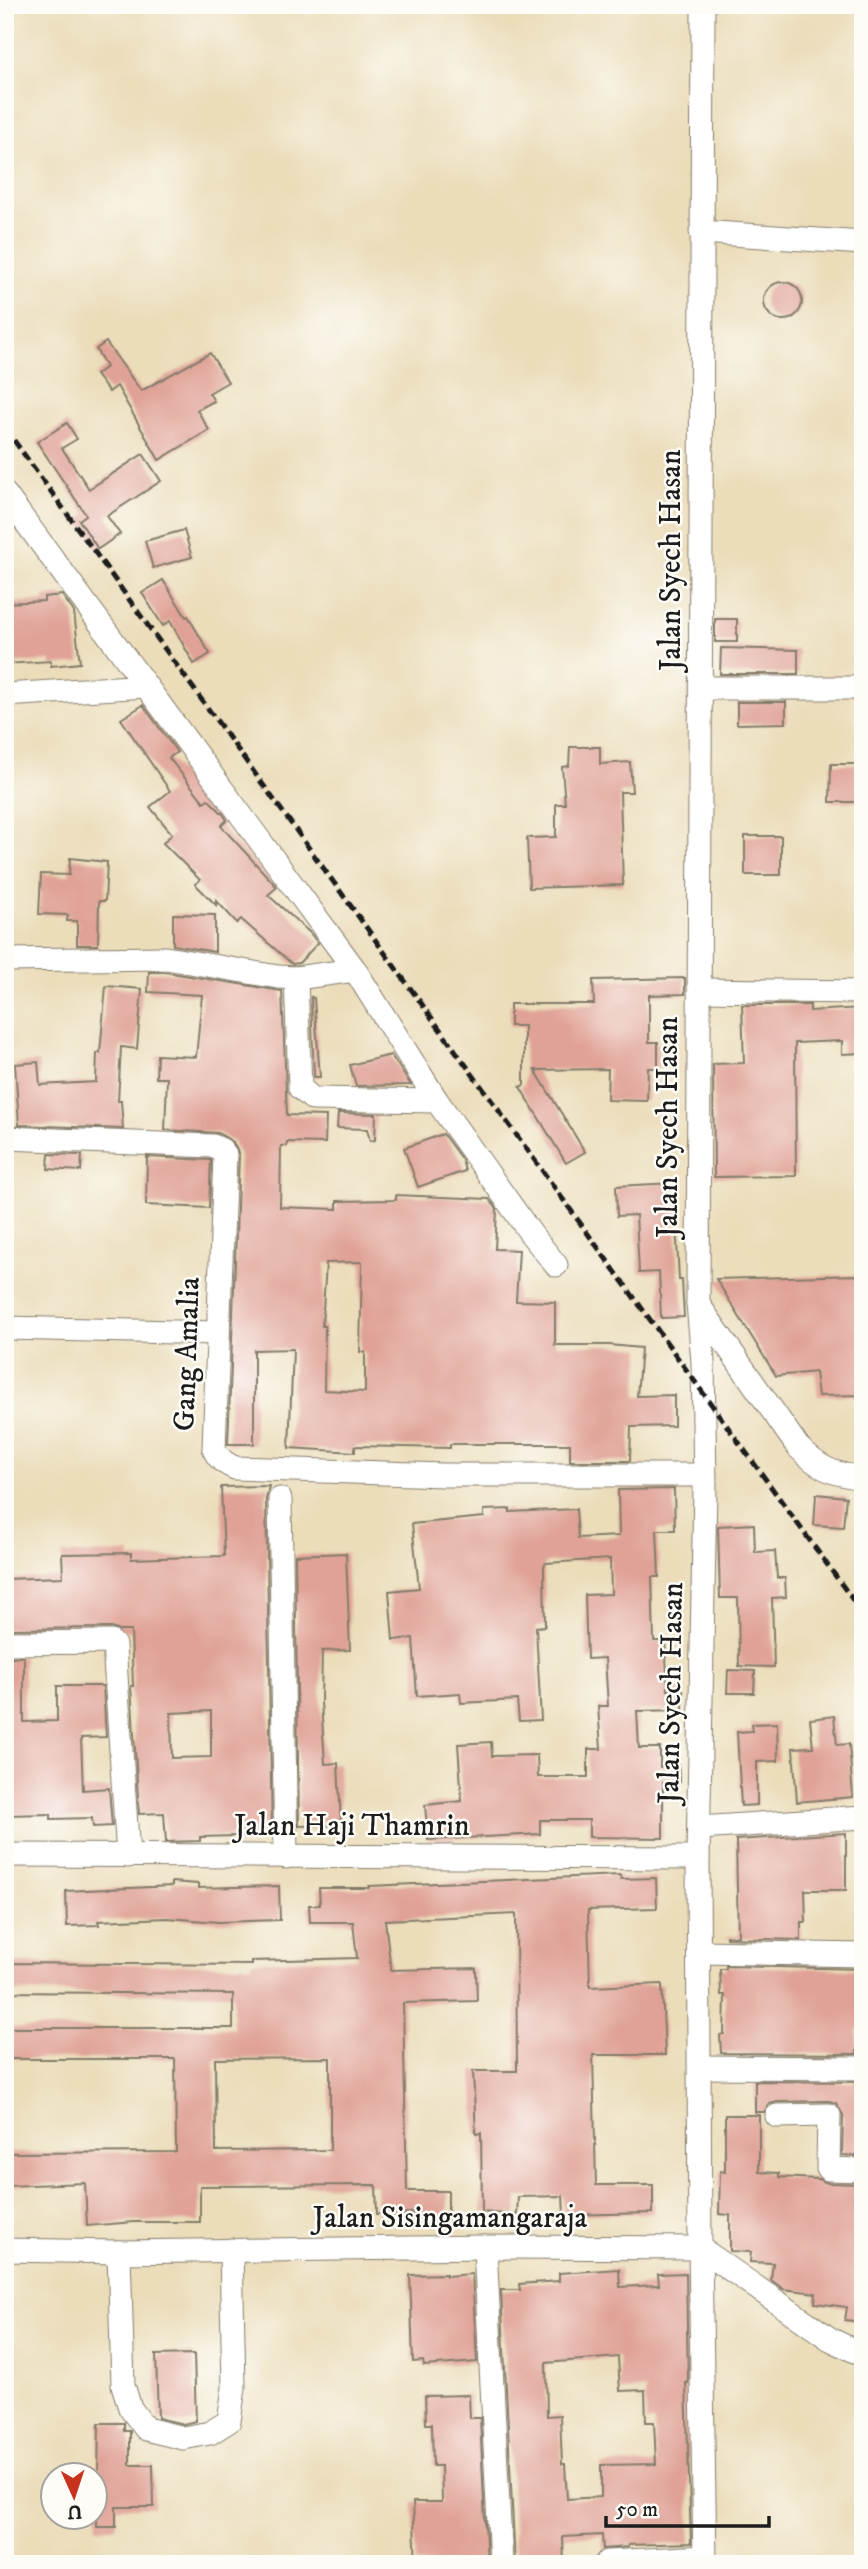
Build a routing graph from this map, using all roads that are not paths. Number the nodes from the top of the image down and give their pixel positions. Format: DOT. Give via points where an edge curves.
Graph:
graph roads {
  1 [pos="703,5"];
  2 [pos="701,232"];
  3 [pos="863,243"];
  4 [pos="5,494"];
  5 [pos="146,686"];
  6 [pos="702,688"];
  7 [pos="863,688"];
  8 [pos="5,695"];
  9 [pos="5,960"];
  10 [pos="355,970"];
  11 [pos="296,978"];
  12 [pos="700,990"];
  13 [pos="863,992"];
  14 [pos="438,1101"];
  15 [pos="5,1138"];
  16 [pos="556,1265"];
  17 [pos="698,1303"];
  18 [pos="5,1328"];
  19 [pos="218,1333"];
  20 [pos="704,1475"];
  21 [pos="863,1478"];
  22 [pos="280,1499"];
  23 [pos="5,1643"];
  24 [pos="863,1817"];
  25 [pos="700,1828"];
  26 [pos="5,1855"];
  27 [pos="128,1856"];
  28 [pos="286,1857"];
  29 [pos="698,1858"];
  30 [pos="700,1952"];
  31 [pos="863,1955"];
  32 [pos="700,2067"];
  33 [pos="863,2068"];
  34 [pos="777,2116"];
  35 [pos="863,2170"];
  36 [pos="485,2247"];
  37 [pos="700,2248"];
  38 [pos="5,2250"];
  39 [pos="231,2250"];
  40 [pos="119,2252"];
  41 [pos="863,2355"];
  42 [pos="705,2560"];
  43 [pos="607,2562"];
  44 [pos="501,2564"];
  1 -- 2 [label="street, Jalan Syech Hasan"];
  2 -- 3 [label="street"];
  2 -- 6 [label="street, Jalan Syech Hasan"];
  4 -- 5 [label="street"];
  5 -- 8 [label="street"];
  5 -- 10 [label="street"];
  6 -- 7 [label="street"];
  6 -- 12 [label="street, Jalan Syech Hasan"];
  9 -- 11 [label="street" via="166,958"];
  10 -- 11 [label="street"];
  10 -- 14 [label="street"];
  11 -- 14 [label="street" via="300,1088 306,1095 313,1099"];
  12 -- 13 [label="street"];
  12 -- 17 [label="street, Jalan Syech Hasan"];
  14 -- 16 [label="street"];
  15 -- 19 [label="street, Gang Amalia" via="222,1150"];
  17 -- 20 [label="street, Jalan Syech Hasan"];
  17 -- 21 [label="street" via="797,1447 835,1474"];
  18 -- 19 [label="street"];
  19 -- 20 [label="street, Gang Amalia" via="214,1448 221,1460 235,1468 443,1475"];
  20 -- 25 [label="street, Jalan Syech Hasan"];
  22 -- 28 [label="street"];
  23 -- 27 [label="street" via="114,1645"];
  24 -- 25 [label="street"];
  25 -- 29 [label="street, Jalan Syech Hasan"];
  26 -- 27 [label="street, Jalan Haji Thamrin"];
  27 -- 28 [label="street, Jalan Haji Thamrin"];
  28 -- 29 [label="street, Jalan Haji Thamrin"];
  29 -- 30 [label="street, Jalan Syech Hasan"];
  30 -- 31 [label="street"];
  30 -- 32 [label="street, Jalan Syech Hasan"];
  32 -- 33 [label="street"];
  32 -- 37 [label="street, Jalan Syech Hasan"];
  34 -- 35 [label="street" via="829,2115 828,2169"];
  36 -- 37 [label="street, Jalan Sisingamangaraja"];
  36 -- 39 [label="street, Jalan Sisingamangaraja"];
  36 -- 44 [label="street"];
  37 -- 41 [label="street" via="830,2339"];
  37 -- 42 [label="street, Jalan Syech Hasan"];
  38 -- 40 [label="street, Jalan Sisingamangaraja"];
  39 -- 40 [label="street, Jalan Sisingamangaraja"];
  39 -- 40 [label="street" via="234,2388 229,2421 209,2433 183,2438 146,2429 130,2408 123,2385"];
  42 -- 43 [label="street"];
}
